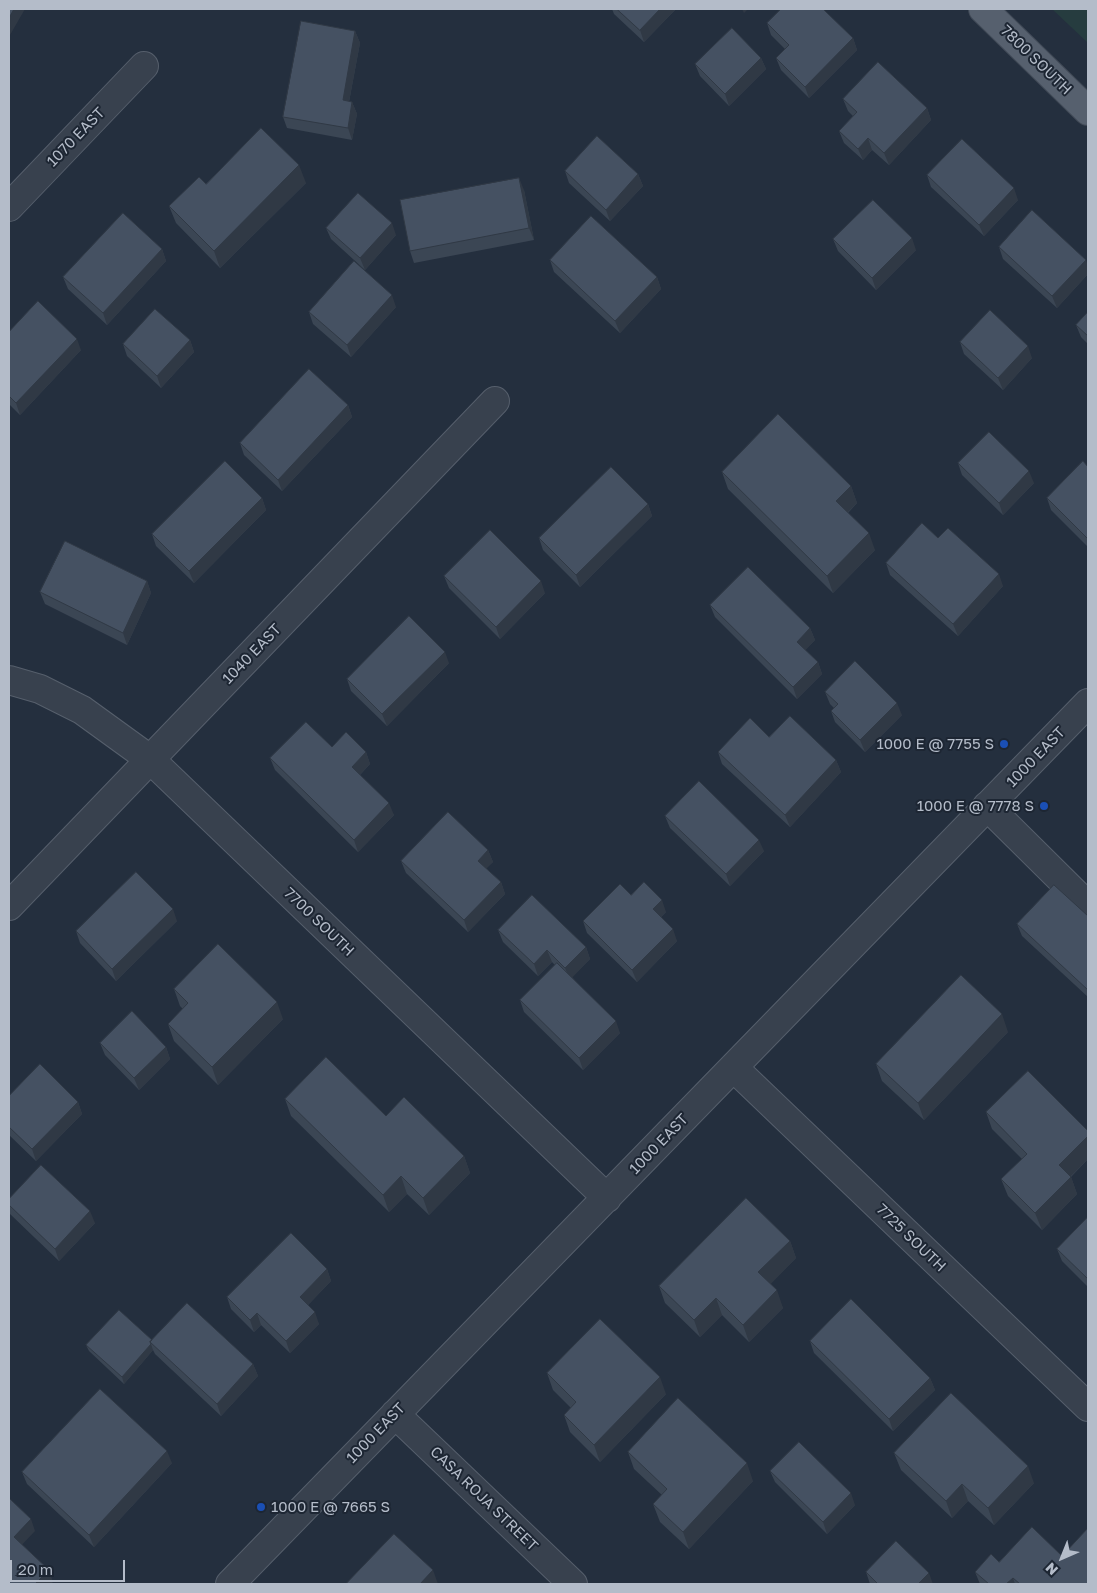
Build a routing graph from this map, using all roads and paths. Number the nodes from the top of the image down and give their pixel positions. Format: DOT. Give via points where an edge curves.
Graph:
graph roads {
  1 [pos="983,9"];
  2 [pos="144,66"];
  3 [pos="1088,111"];
  4 [pos="9,207"];
  5 [pos="495,401"];
  6 [pos="9,680"];
  7 [pos="1088,703"];
  8 [pos="150,760"];
  9 [pos="987,806"];
  10 [pos="9,906"];
  11 [pos="1088,906"];
  12 [pos="734,1068"];
  13 [pos="607,1198"];
  14 [pos="1088,1407"];
  15 [pos="394,1414"];
  16 [pos="230,1584"];
  17 [pos="573,1584"];
  1 -- 3 [label="main road, 7800 SOUTH"];
  2 -- 4 [label="street, 1070 EAST"];
  5 -- 8 [label="street, 1040 EAST"];
  6 -- 8 [label="street, 7700 SOUTH" via="40,689 82,710"];
  7 -- 9 [label="street, 1000 EAST"];
  8 -- 10 [label="street, 1040 EAST"];
  8 -- 13 [label="street, 7700 SOUTH"];
  9 -- 11 [label="street"];
  9 -- 12 [label="street, 1000 EAST"];
  12 -- 13 [label="street, 1000 EAST"];
  12 -- 14 [label="street, 7725 SOUTH"];
  13 -- 15 [label="street, 1000 EAST"];
  15 -- 16 [label="street, 1000 EAST"];
  15 -- 17 [label="street, CASA ROJA STREET"];
}
